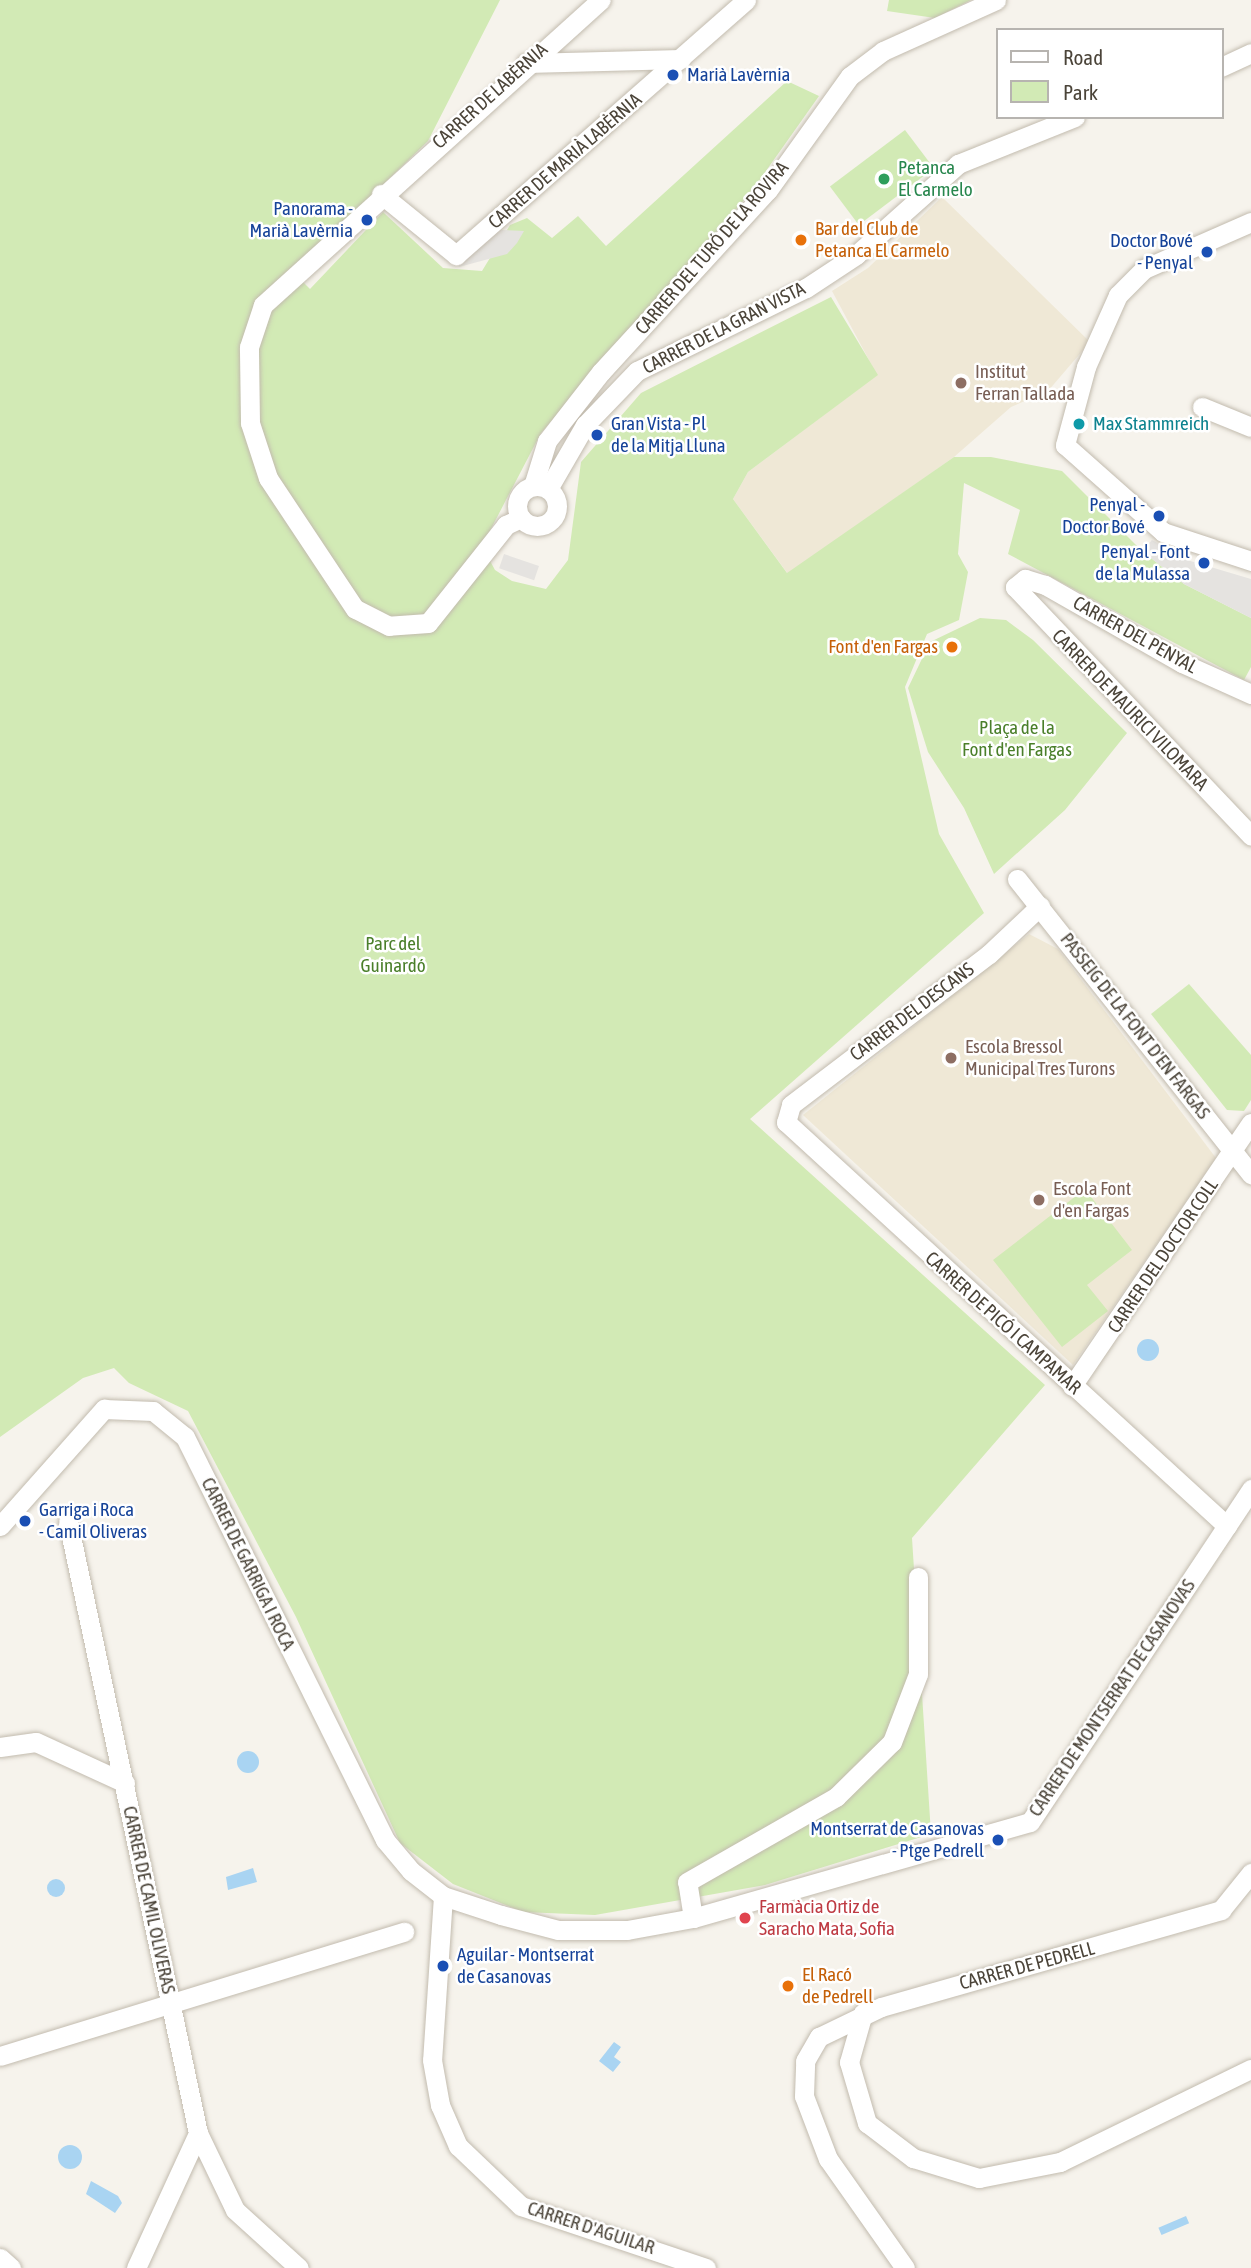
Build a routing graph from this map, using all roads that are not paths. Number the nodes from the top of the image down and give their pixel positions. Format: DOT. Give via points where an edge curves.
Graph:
graph roads {
  1 [pos="600,0"];
  2 [pos="746,0"];
  3 [pos="996,0"];
  4 [pos="1251,53"];
  5 [pos="681,59"];
  6 [pos="526,63"];
  7 [pos="1223,66"];
  8 [pos="1070,119"];
  9 [pos="381,194"];
  10 [pos="1251,222"];
  11 [pos="1202,407"];
  12 [pos="1251,427"];
  13 [pos="540,487"];
  14 [pos="521,518"];
  15 [pos="1251,561"];
  16 [pos="1019,583"];
  17 [pos="1251,694"];
  18 [pos="1251,836"];
  19 [pos="1017,878"];
  20 [pos="1040,906"];
  21 [pos="784,1117"];
  22 [pos="1251,1123"];
  23 [pos="1232,1150"];
  24 [pos="1251,1174"];
  25 [pos="1072,1386"];
  26 [pos="1251,1489"];
  27 [pos="68,1522"];
  28 [pos="0,1525"];
  29 [pos="1227,1526"];
  30 [pos="918,1577"];
  31 [pos="0,1747"];
  32 [pos="125,1783"];
  33 [pos="1251,1873"];
  34 [pos="443,1896"];
  35 [pos="693,1918"];
  36 [pos="404,1931"];
  37 [pos="171,2008"];
  38 [pos="863,2013"];
  39 [pos="0,2056"];
  40 [pos="1251,2069"];
  41 [pos="198,2133"];
  42 [pos="0,2258"];
  43 [pos="11,2268"];
  44 [pos="136,2268"];
  45 [pos="299,2268"];
  46 [pos="706,2268"];
  47 [pos="905,2268"];
  1 -- 6 [label="street, CARRER DE LABÈRNIA"];
  2 -- 5 [label="street, CARRER DE MARIÀ LABÈRNIA"];
  3 -- 13 [label="street, CARRER DEL TURÓ DE LA ROVIRA" via="883,51 850,76 768,190 601,372 547,442"];
  4 -- 7 [label="street"];
  5 -- 6 [label="street"];
  5 -- 9 [label="street, CARRER DE MARIÀ LABÈRNIA" via="456,255"];
  6 -- 9 [label="street, CARRER DE LABÈRNIA"];
  8 -- 13 [label="street, CARRER DE LA GRAN VISTA" via="958,164 867,246 806,288 637,371 585,425"];
  9 -- 14 [label="street, CARRER DE LABÈRNIA" via="263,305 249,347 246,387 268,478 355,609 389,626 428,623 506,526"];
  10 -- 15 [label="street" via="1144,269 1118,295 1086,367 1065,445 1157,528"];
  11 -- 12 [label="street"];
  13 -- 14 [label="street" via="518,499"];
  13 -- 14 [label="street" via="557,502 553,518 538,526"];
  16 -- 17 [label="street, CARRER DEL PENYAL" via="1045,585 1182,663"];
  16 -- 18 [label="street, CARRER DE MAURICI VILOMARA" via="1016,593"];
  19 -- 20 [label="street, PASSEIG DE LA FONT D'EN FARGAS"];
  20 -- 21 [label="street, CARRER DEL DESCANS" via="989,954 791,1104"];
  20 -- 23 [label="street, PASSEIG DE LA FONT D'EN FARGAS"];
  21 -- 25 [label="street, CARRER DE PICÓ I CAMPAMAR"];
  22 -- 23 [label="street, CARRER DEL DOCTOR COLL"];
  23 -- 24 [label="street, PASSEIG DE LA FONT D'EN FARGAS"];
  23 -- 25 [label="street, CARRER DEL DOCTOR COLL"];
  25 -- 29 [label="street, CARRER DE PICÓ I CAMPAMAR"];
  26 -- 29 [label="street, CARRER DE MONTSERRAT DE CASANOVAS"];
  27 -- 32 [label="street, CARRER DE CAMIL OLIVERAS"];
  28 -- 34 [label="street, CARRER DE GARRIGA I ROCA" via="104,1409 153,1411 185,1437 385,1840"];
  29 -- 35 [label="street, CARRER DE MONTSERRAT DE CASANOVAS" via="1030,1822"];
  30 -- 35 [label="street" via="918,1674 892,1742 836,1797 687,1882"];
  31 -- 32 [label="street" via="36,1742"];
  32 -- 37 [label="street, CARRER DE CAMIL OLIVERAS"];
  33 -- 38 [label="street, CARRER DE PEDRELL" via="1221,1910"];
  34 -- 35 [label="street, CARRER DE MONTSERRAT DE CASANOVAS" via="558,1930 627,1930"];
  34 -- 46 [label="street, CARRER D'AGUILAR" via="432,2060 440,2105 458,2146 521,2206"];
  36 -- 37 [label="street"];
  37 -- 39 [label="street"];
  37 -- 41 [label="street, CARRER DE CAMIL OLIVERAS"];
  38 -- 40 [label="street" via="849,2062 867,2123 913,2158 979,2178 1060,2162"];
  38 -- 47 [label="street, CARRER DE PEDRELL" via="819,2037 805,2061 804,2096 828,2159"];
  41 -- 44 [label="street"];
  41 -- 45 [label="street, CARRER DE CAMIL OLIVERAS" via="235,2210"];
  42 -- 43 [label="street"];
}
